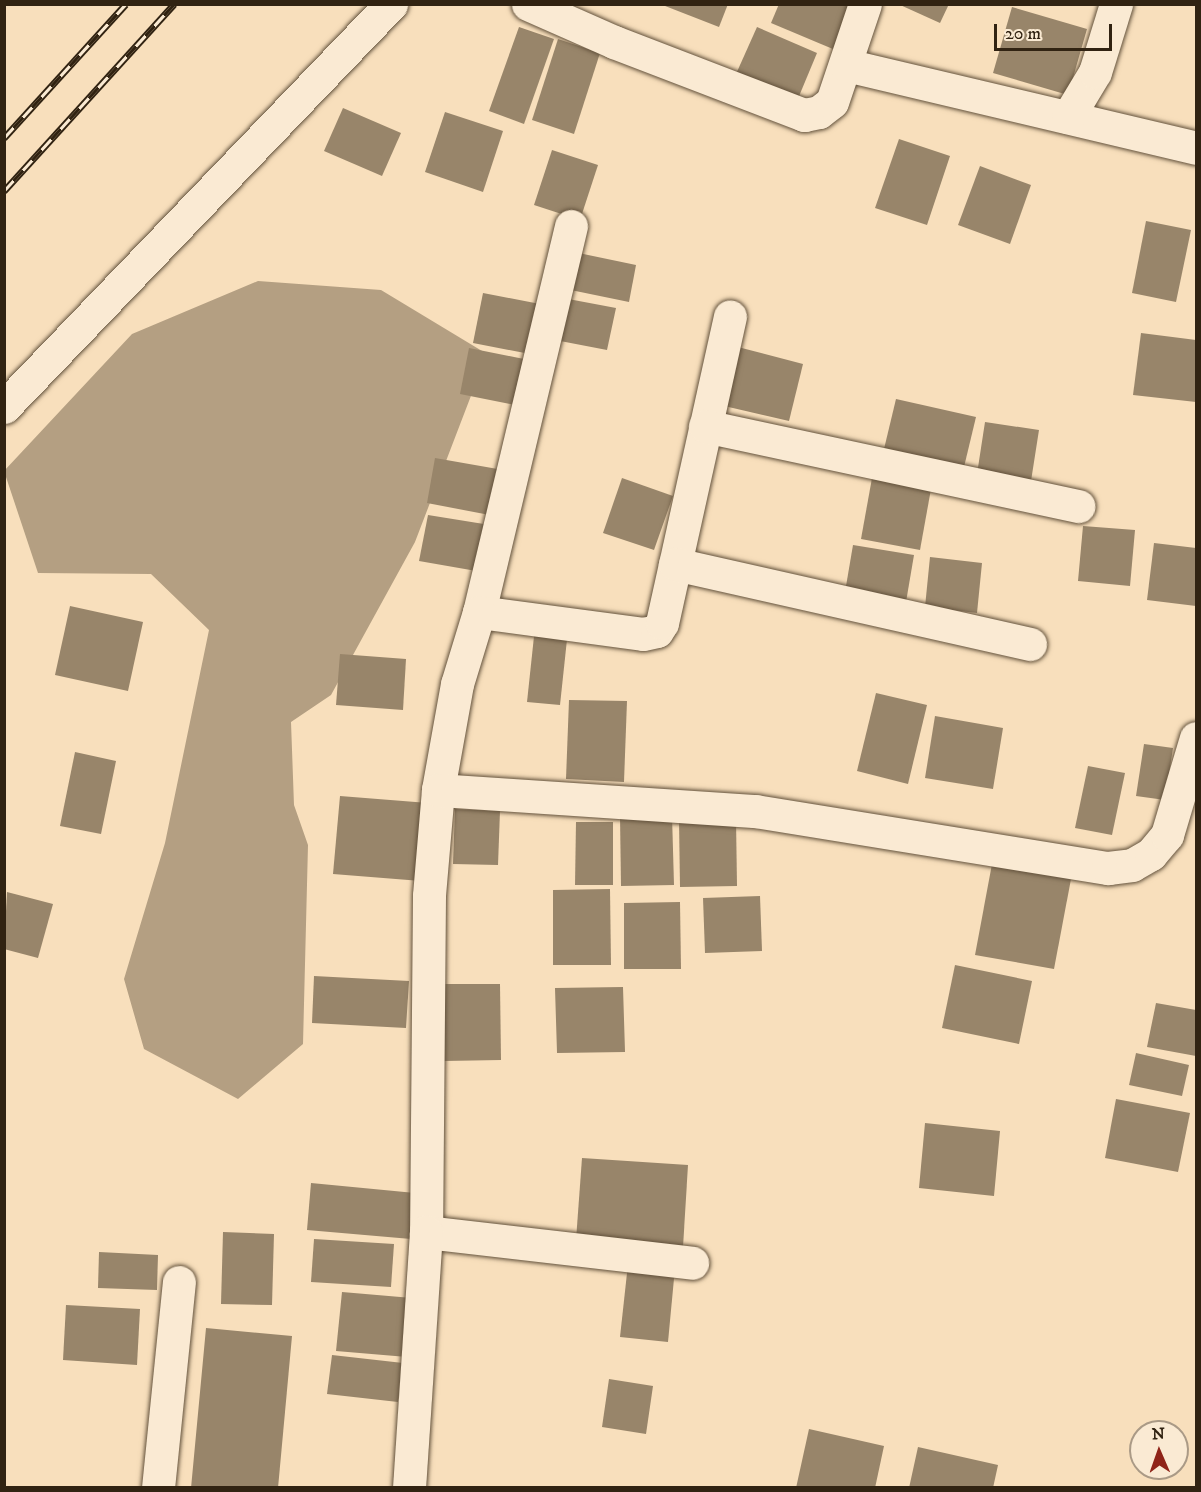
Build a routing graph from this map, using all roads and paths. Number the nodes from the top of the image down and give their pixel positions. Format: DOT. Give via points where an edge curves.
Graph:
graph roads {
  1 [pos="391,4"];
  2 [pos="528,4"];
  3 [pos="865,4"];
  4 [pos="1116,4"];
  5 [pos="846,65"];
  6 [pos="1068,117"];
  7 [pos="1197,148"];
  8 [pos="571,226"];
  9 [pos="730,316"];
  10 [pos="4,407"];
  11 [pos="705,426"];
  12 [pos="1079,506"];
  13 [pos="675,564"];
  14 [pos="478,612"];
  15 [pos="1030,644"];
  16 [pos="1197,738"];
  17 [pos="438,790"];
  18 [pos="426,1232"];
  19 [pos="692,1263"];
  20 [pos="179,1282"];
  21 [pos="159,1488"];
  22 [pos="409,1488"];
  1 -- 10 [label="street"];
  2 -- 5 [label="street" via="614,42 804,115 819,112 832,102"];
  3 -- 5 [label="street"];
  4 -- 6 [label="street" via="1095,72"];
  5 -- 6 [label="street"];
  6 -- 7 [label="street"];
  8 -- 14 [label="street"];
  9 -- 11 [label="street"];
  11 -- 12 [label="street"];
  11 -- 13 [label="street"];
  13 -- 14 [label="street" via="662,623 657,631 648,634"];
  13 -- 15 [label="street"];
  14 -- 17 [label="street" via="457,684"];
  16 -- 17 [label="street" via="1167,835 1151,854 1131,865 1108,868 755,812"];
  17 -- 18 [label="street" via="429,896"];
  18 -- 19 [label="street"];
  18 -- 22 [label="street"];
  20 -- 21 [label="street"];
}
